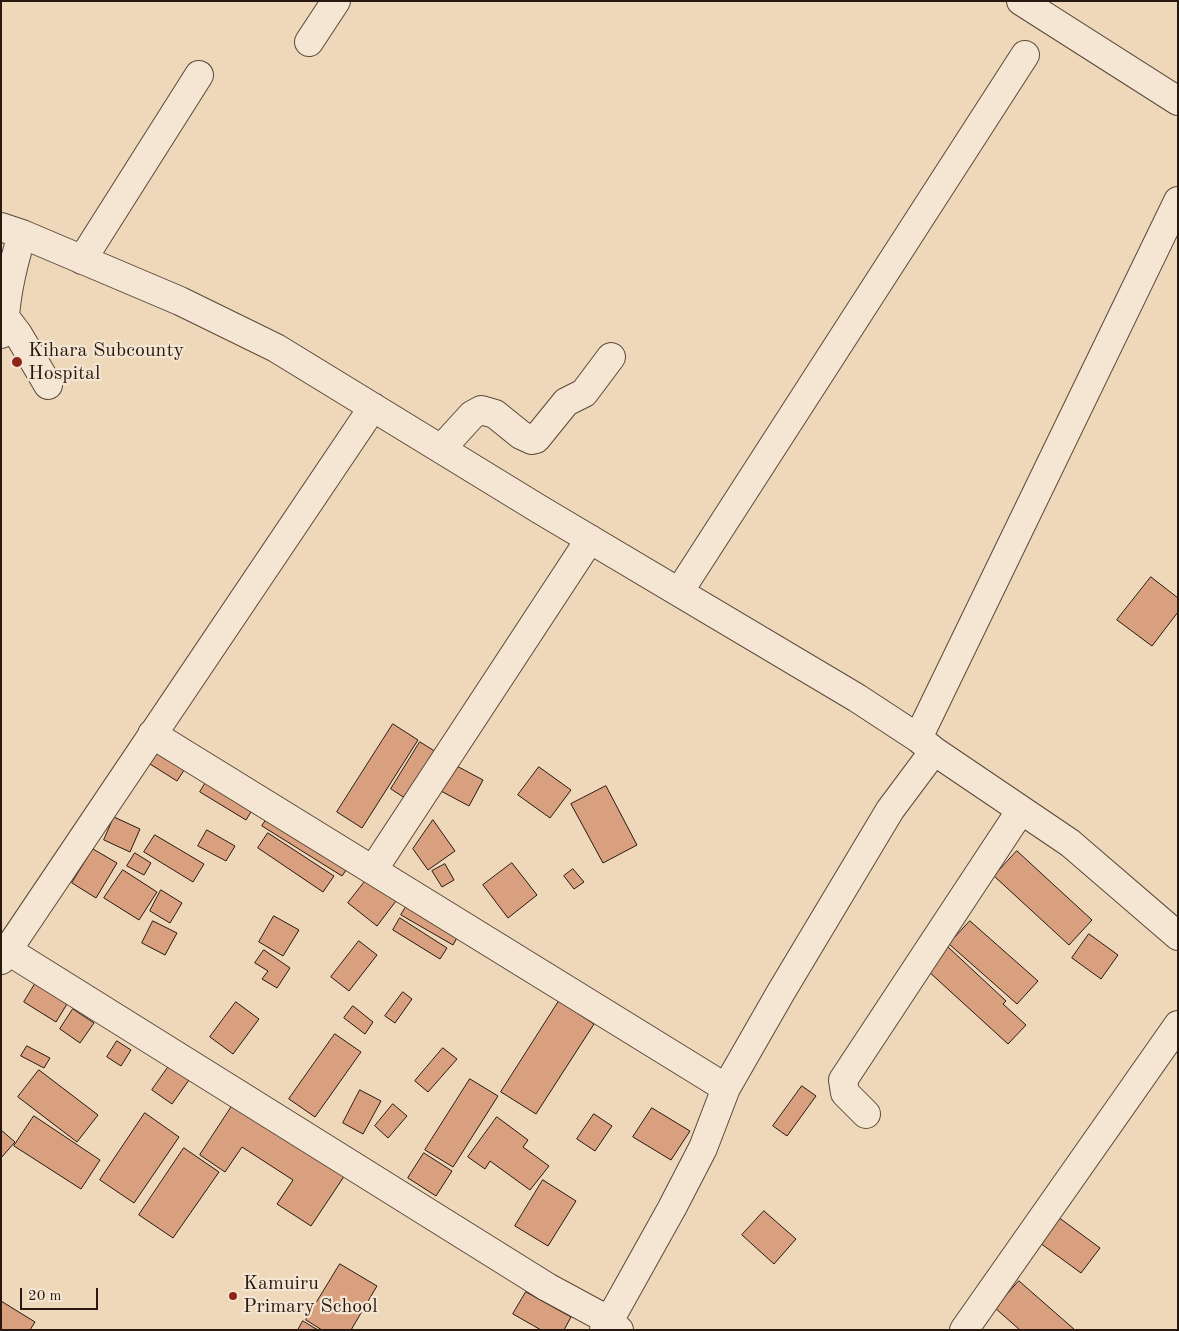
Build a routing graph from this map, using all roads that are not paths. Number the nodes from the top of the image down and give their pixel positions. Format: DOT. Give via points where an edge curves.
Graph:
graph roads {
  1 [pos="336,1"];
  2 [pos="1021,1"];
  3 [pos="309,42"];
  4 [pos="1025,55"];
  5 [pos="199,75"];
  6 [pos="1176,96"];
  7 [pos="1178,201"];
  8 [pos="12,231"];
  9 [pos="82,260"];
  10 [pos="3,326"];
  11 [pos="611,357"];
  12 [pos="48,385"];
  13 [pos="373,407"];
  14 [pos="441,449"];
  15 [pos="590,539"];
  16 [pos="680,592"];
  17 [pos="152,734"];
  18 [pos="926,745"];
  19 [pos="1021,810"];
  20 [pos="372,870"];
  21 [pos="1178,936"];
  22 [pos="4,955"];
  23 [pos="1178,1025"];
  24 [pos="726,1088"];
  25 [pos="866,1114"];
  26 [pos="610,1327"];
  27 [pos="964,1330"];
  1 -- 3 [label="street"];
  2 -- 6 [label="street"];
  4 -- 16 [label="street"];
  5 -- 9 [label="street"];
  7 -- 18 [label="street"];
  8 -- 9 [label="street"];
  8 -- 10 [label="street" via="11,272"];
  9 -- 13 [label="street" via="180,300 276,348"];
  10 -- 12 [label="street" via="18,334"];
  11 -- 14 [label="street" via="584,393 566,402 536,439 521,435 495,414 480,410"];
  13 -- 14 [label="street"];
  13 -- 17 [label="street"];
  14 -- 15 [label="street"];
  15 -- 16 [label="street"];
  15 -- 20 [label="street"];
  16 -- 18 [label="street" via="856,698"];
  17 -- 20 [label="street"];
  17 -- 22 [label="street"];
  18 -- 19 [label="street"];
  18 -- 24 [label="street"];
  19 -- 21 [label="street" via="1070,843"];
  19 -- 25 [label="street" via="843,1080 845,1093"];
  20 -- 24 [label="street"];
  22 -- 26 [label="street"];
  23 -- 27 [label="street"];
  24 -- 26 [label="street" via="698,1157"];
}
